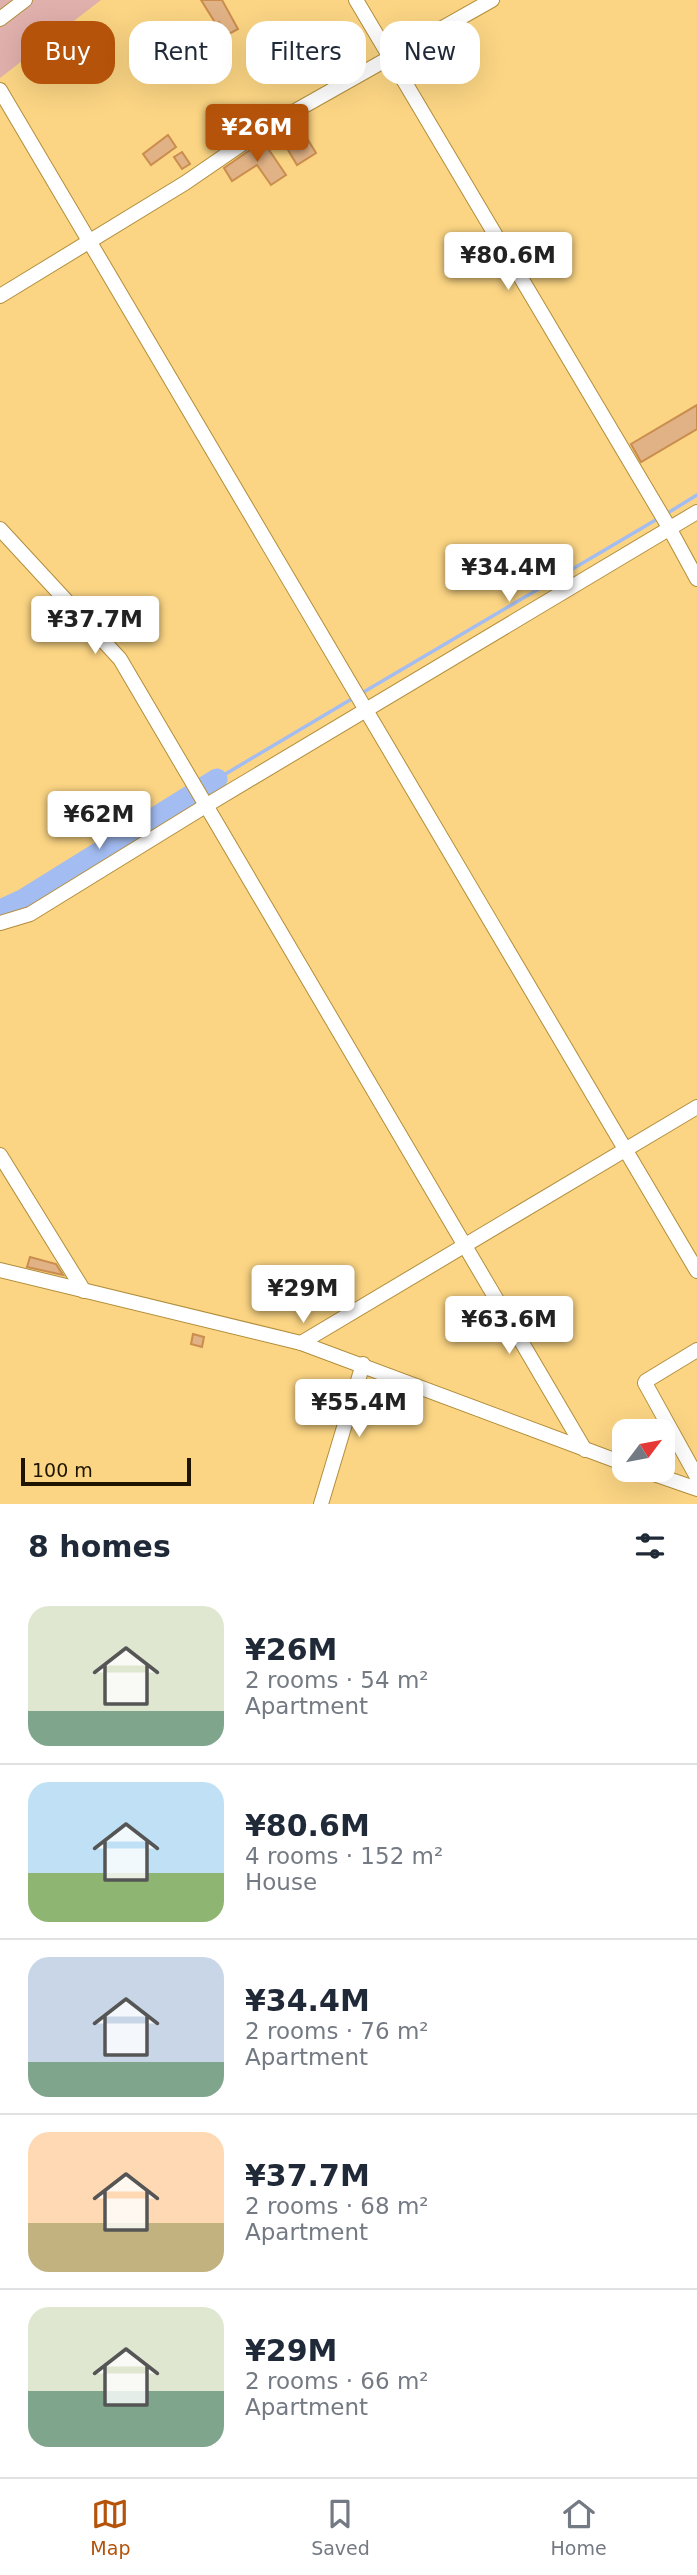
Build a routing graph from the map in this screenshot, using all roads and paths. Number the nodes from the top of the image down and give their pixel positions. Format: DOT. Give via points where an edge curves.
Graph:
graph roads {
  1 [pos="25,0"];
  2 [pos="356,0"];
  3 [pos="492,0"];
  4 [pos="0,19"];
  5 [pos="455,21"];
  6 [pos="380,41"];
  7 [pos="380,64"];
  8 [pos="405,84"];
  9 [pos="0,90"];
  10 [pos="90,243"];
  11 [pos="0,296"];
  12 [pos="697,512"];
  13 [pos="668,526"];
  14 [pos="0,529"];
  15 [pos="697,579"];
  16 [pos="365,706"];
  17 [pos="206,802"];
  18 [pos="0,923"];
  19 [pos="697,1107"];
  20 [pos="625,1150"];
  21 [pos="0,1155"];
  22 [pos="464,1245"];
  23 [pos="0,1270"];
  24 [pos="697,1271"];
  25 [pos="84,1291"];
  26 [pos="301,1343"];
  27 [pos="697,1350"];
  28 [pos="363,1364"];
  29 [pos="585,1450"];
  30 [pos="612,1459"];
  31 [pos="697,1477"];
  32 [pos="676,1482"];
  33 [pos="697,1489"];
  34 [pos="321,1504"];
  1 -- 4 [label="street"];
  2 -- 6 [label="street"];
  3 -- 5 [label="street"];
  7 -- 10 [label="street" via="265,128"];
  8 -- 13 [label="street"];
  9 -- 10 [label="street"];
  10 -- 11 [label="street"];
  10 -- 16 [label="street"];
  12 -- 13 [label="street"];
  13 -- 15 [label="street"];
  13 -- 16 [label="street"];
  14 -- 17 [label="street" via="120,659"];
  16 -- 17 [label="street"];
  16 -- 20 [label="street"];
  17 -- 18 [label="street" via="30,914"];
  17 -- 22 [label="street"];
  19 -- 20 [label="street"];
  20 -- 22 [label="street"];
  20 -- 24 [label="street"];
  21 -- 25 [label="street"];
  22 -- 26 [label="street"];
  22 -- 29 [label="street"];
  23 -- 25 [label="street"];
  25 -- 26 [label="street"];
  26 -- 28 [label="street"];
  27 -- 31 [label="street" via="645,1383"];
  28 -- 29 [label="street"];
  28 -- 34 [label="street"];
  29 -- 30 [label="street"];
  32 -- 33 [label="street"];
}
